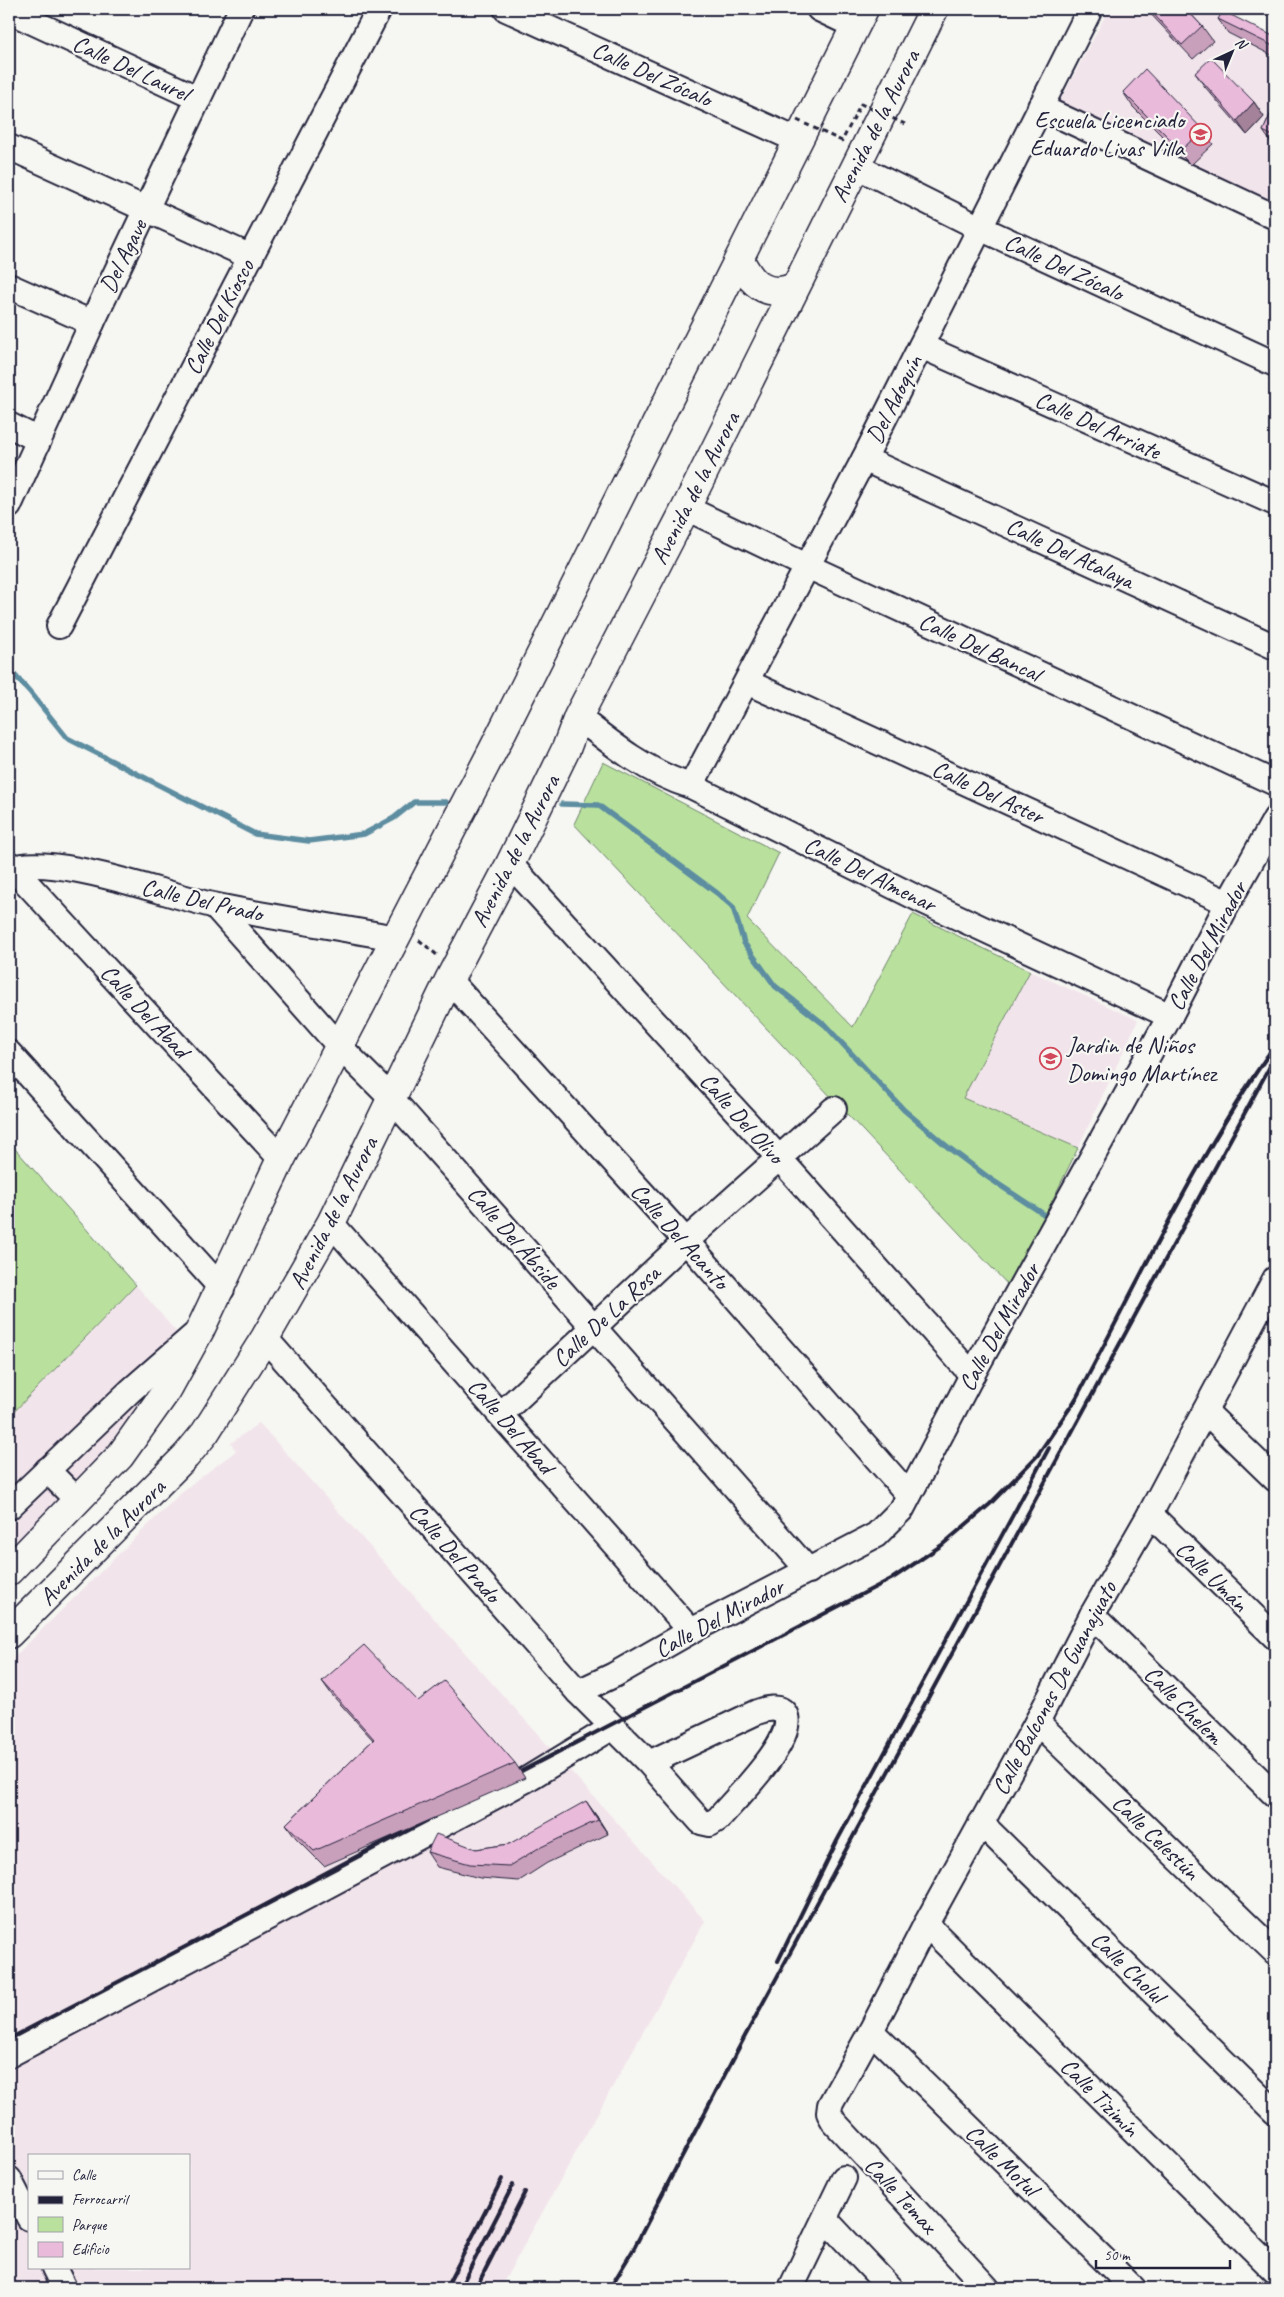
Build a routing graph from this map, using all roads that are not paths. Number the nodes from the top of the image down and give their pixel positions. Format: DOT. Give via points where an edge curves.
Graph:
graph roads {
  1 [pos="241,9"];
  2 [pos="379,9"];
  3 [pos="506,9"];
  4 [pos="818,9"];
  5 [pos="934,9"];
  6 [pos="1090,9"];
  7 [pos="9,11"];
  8 [pos="860,18"];
  9 [pos="199,99"];
  10 [pos="1040,107"];
  11 [pos="797,130"];
  12 [pos="9,147"];
  13 [pos="856,166"];
  14 [pos="146,209"];
  15 [pos="1275,217"];
  16 [pos="980,228"];
  17 [pos="251,256"];
  18 [pos="740,260"];
  19 [pos="9,286"];
  20 [pos="795,287"];
  21 [pos="92,323"];
  22 [pos="921,346"];
  23 [pos="1275,364"];
  24 [pos="9,426"];
  25 [pos="39,440"];
  26 [pos="864,459"];
  27 [pos="1275,503"];
  28 [pos="9,506"];
  29 [pos="686,508"];
  30 [pos="807,566"];
  31 [pos="59,626"];
  32 [pos="1275,647"];
  33 [pos="747,682"];
  34 [pos="578,718"];
  35 [pos="1275,783"];
  36 [pos="691,786"];
  37 [pos="1275,819"];
  38 [pos="510,864"];
  39 [pos="10,867"];
  40 [pos="1228,903"];
  41 [pos="215,906"];
  42 [pos="400,932"];
  43 [pos="452,975"];
  44 [pos="1170,1016"];
  45 [pos="340,1047"];
  46 [pos="9,1053"];
  47 [pos="391,1098"];
  48 [pos="834,1109"];
  49 [pos="282,1159"];
  50 [pos="780,1160"];
  51 [pos="331,1223"];
  52 [pos="686,1241"];
  53 [pos="1275,1279"];
  54 [pos="222,1288"];
  55 [pos="1268,1313"];
  56 [pos="593,1327"];
  57 [pos="200,1330"];
  58 [pos="265,1338"];
  59 [pos="972,1376"];
  60 [pos="1205,1411"];
  61 [pos="501,1414"];
  62 [pos="46,1470"];
  63 [pos="1275,1479"];
  64 [pos="908,1494"];
  65 [pos="78,1501"];
  66 [pos="9,1507"];
  67 [pos="1150,1514"];
  68 [pos="9,1571"];
  69 [pos="809,1571"];
  70 [pos="1092,1615"];
  71 [pos="691,1630"];
  72 [pos="9,1634"];
  73 [pos="1275,1637"];
  74 [pos="578,1692"];
  75 [pos="1037,1722"];
  76 [pos="613,1727"];
  77 [pos="649,1763"];
  78 [pos="1275,1795"];
  79 [pos="981,1823"];
  80 [pos="926,1924"];
  81 [pos="1275,1952"];
  82 [pos="871,2031"];
  83 [pos="9,2055"];
  84 [pos="833,2096"];
  85 [pos="1275,2112"];
  86 [pos="844,2178"];
  87 [pos="9,2179"];
  88 [pos="28,2216"];
  89 [pos="825,2219"];
  90 [pos="55,2270"];
  91 [pos="1275,2271"];
  92 [pos="64,2288"];
  93 [pos="791,2288"];
  94 [pos="890,2288"];
  95 [pos="987,2288"];
  96 [pos="1134,2288"];
  1 -- 9 [label="street, Del Agave"];
  2 -- 17 [label="street, Calle Del Kiosco"];
  3 -- 11 [label="street, Calle Del Zócalo"];
  4 -- 8 [label="street"];
  5 -- 13 [label="main road, Avenida de la Aurora"];
  6 -- 10 [label="street, Del Adoquín"];
  7 -- 9 [label="street, Calle Del Laurel"];
  8 -- 11 [label="main road, Avenida de la Aurora"];
  9 -- 14 [label="street, Del Agave"];
  10 -- 15 [label="street"];
  10 -- 16 [label="street, Del Adoquín"];
  11 -- 18 [label="main road, Avenida de la Aurora"];
  12 -- 14 [label="street"];
  13 -- 16 [label="street, Calle Del Zócalo"];
  13 -- 20 [label="main road, Avenida de la Aurora"];
  14 -- 17 [label="street"];
  14 -- 21 [label="street, Del Agave"];
  16 -- 22 [label="street, Del Adoquín"];
  16 -- 23 [label="street, Calle Del Zócalo"];
  17 -- 31 [label="street, Calle Del Kiosco"];
  18 -- 20 [label="main road" via="746,274 760,286 773,292"];
  18 -- 42 [label="main road, Avenida de la Aurora"];
  19 -- 21 [label="street"];
  20 -- 29 [label="main road, Avenida de la Aurora"];
  21 -- 25 [label="street, Del Agave"];
  22 -- 26 [label="street, Del Adoquín"];
  22 -- 27 [label="street, Calle Del Arriate"];
  24 -- 25 [label="street"];
  25 -- 28 [label="street, Del Agave"];
  26 -- 30 [label="street, Del Adoquín"];
  26 -- 32 [label="street, Calle Del Atalaya"];
  29 -- 30 [label="street, Calle Del Bancal"];
  29 -- 34 [label="main road, Avenida de la Aurora"];
  30 -- 33 [label="street, Del Adoquín"];
  30 -- 35 [label="street, Calle Del Bancal"];
  33 -- 36 [label="street, Del Adoquín"];
  33 -- 40 [label="street, Calle Del Aster"];
  34 -- 36 [label="street, Calle Del Almenar" via="646,767"];
  34 -- 38 [label="main road, Avenida de la Aurora"];
  36 -- 44 [label="street, Calle Del Almenar" via="921,900"];
  37 -- 40 [label="street, Calle Del Mirador"];
  38 -- 43 [label="main road, Avenida de la Aurora"];
  38 -- 50 [label="street, Calle Del Olivo"];
  39 -- 41 [label="street, Calle Del Prado" via="41,865 82,871"];
  39 -- 49 [label="street, Calle Del Abad"];
  40 -- 44 [label="street, Calle Del Mirador"];
  41 -- 42 [label="street, Calle Del Prado"];
  41 -- 45 [label="street, Calle Del Ábside"];
  42 -- 45 [label="main road, Avenida de la Aurora"];
  43 -- 47 [label="main road, Avenida de la Aurora"];
  43 -- 52 [label="street, Calle Del Acanto"];
  44 -- 59 [label="street, Calle Del Mirador"];
  45 -- 47 [label="street, Calle Del Ábside"];
  45 -- 49 [label="main road, Avenida de la Aurora"];
  46 -- 54 [label="street"];
  47 -- 51 [label="main road, Avenida de la Aurora"];
  47 -- 56 [label="street, Calle Del Ábside"];
  48 -- 50 [label="street, Calle De La Rosa"];
  49 -- 54 [label="main road, Avenida de la Aurora"];
  50 -- 52 [label="street, Calle De La Rosa"];
  50 -- 59 [label="street, Calle Del Olivo"];
  51 -- 58 [label="main road, Avenida de la Aurora"];
  51 -- 61 [label="street, Calle Del Abad"];
  52 -- 56 [label="street, Calle De La Rosa"];
  52 -- 64 [label="street, Calle Del Acanto"];
  53 -- 55 [label="street, Calle Balcones De Guanajuato"];
  54 -- 57 [label="main road, Avenida de la Aurora"];
  55 -- 60 [label="street, Calle Balcones De Guanajuato"];
  56 -- 61 [label="street, Calle De La Rosa"];
  56 -- 69 [label="street, Calle Del Ábside"];
  57 -- 62 [label="street" via="130,1390"];
  57 -- 65 [label="main road, Avenida de la Aurora" via="155,1409 120,1456"];
  58 -- 72 [label="main road, Avenida de la Aurora" via="205,1433 186,1456"];
  58 -- 74 [label="street, Calle Del Prado"];
  59 -- 64 [label="street, Calle Del Mirador"];
  60 -- 63 [label="street"];
  60 -- 67 [label="street, Calle Balcones De Guanajuato"];
  61 -- 71 [label="street, Calle Del Abad"];
  62 -- 65 [label="street"];
  62 -- 66 [label="street"];
  64 -- 69 [label="street, Calle Del Mirador" via="902,1509 884,1529"];
  65 -- 68 [label="main road, Avenida de la Aurora"];
  67 -- 70 [label="street, Calle Balcones De Guanajuato"];
  67 -- 73 [label="street, Calle Umán"];
  69 -- 71 [label="street, Calle Del Mirador"];
  70 -- 75 [label="street, Calle Balcones De Guanajuato"];
  70 -- 78 [label="street, Calle Chelem"];
  71 -- 74 [label="street, Calle Del Mirador" via="614,1676"];
  74 -- 76 [label="street, Calle Del Prado"];
  75 -- 79 [label="street, Calle Balcones De Guanajuato"];
  75 -- 81 [label="street, Calle Celestún"];
  76 -- 77 [label="street, Calle Del Prado"];
  76 -- 83 [label="street" via="524,1781"];
  77 -- 77 [label="street, Calle Del Prado" via="757,1712 769,1708 785,1713 787,1730 779,1747 713,1823 700,1822"];
  79 -- 80 [label="street, Calle Balcones De Guanajuato"];
  79 -- 85 [label="street, Calle Cholul"];
  80 -- 82 [label="street, Calle Balcones De Guanajuato"];
  80 -- 91 [label="street, Calle Tizimín"];
  82 -- 84 [label="street, Calle Balcones De Guanajuato"];
  82 -- 96 [label="street, Calle Motul"];
  84 -- 95 [label="street, Calle Temax" via="829,2113 834,2122"];
  86 -- 89 [label="street"];
  87 -- 88 [label="street"];
  89 -- 93 [label="street"];
  89 -- 94 [label="street"];
  90 -- 92 [label="street"];
}
